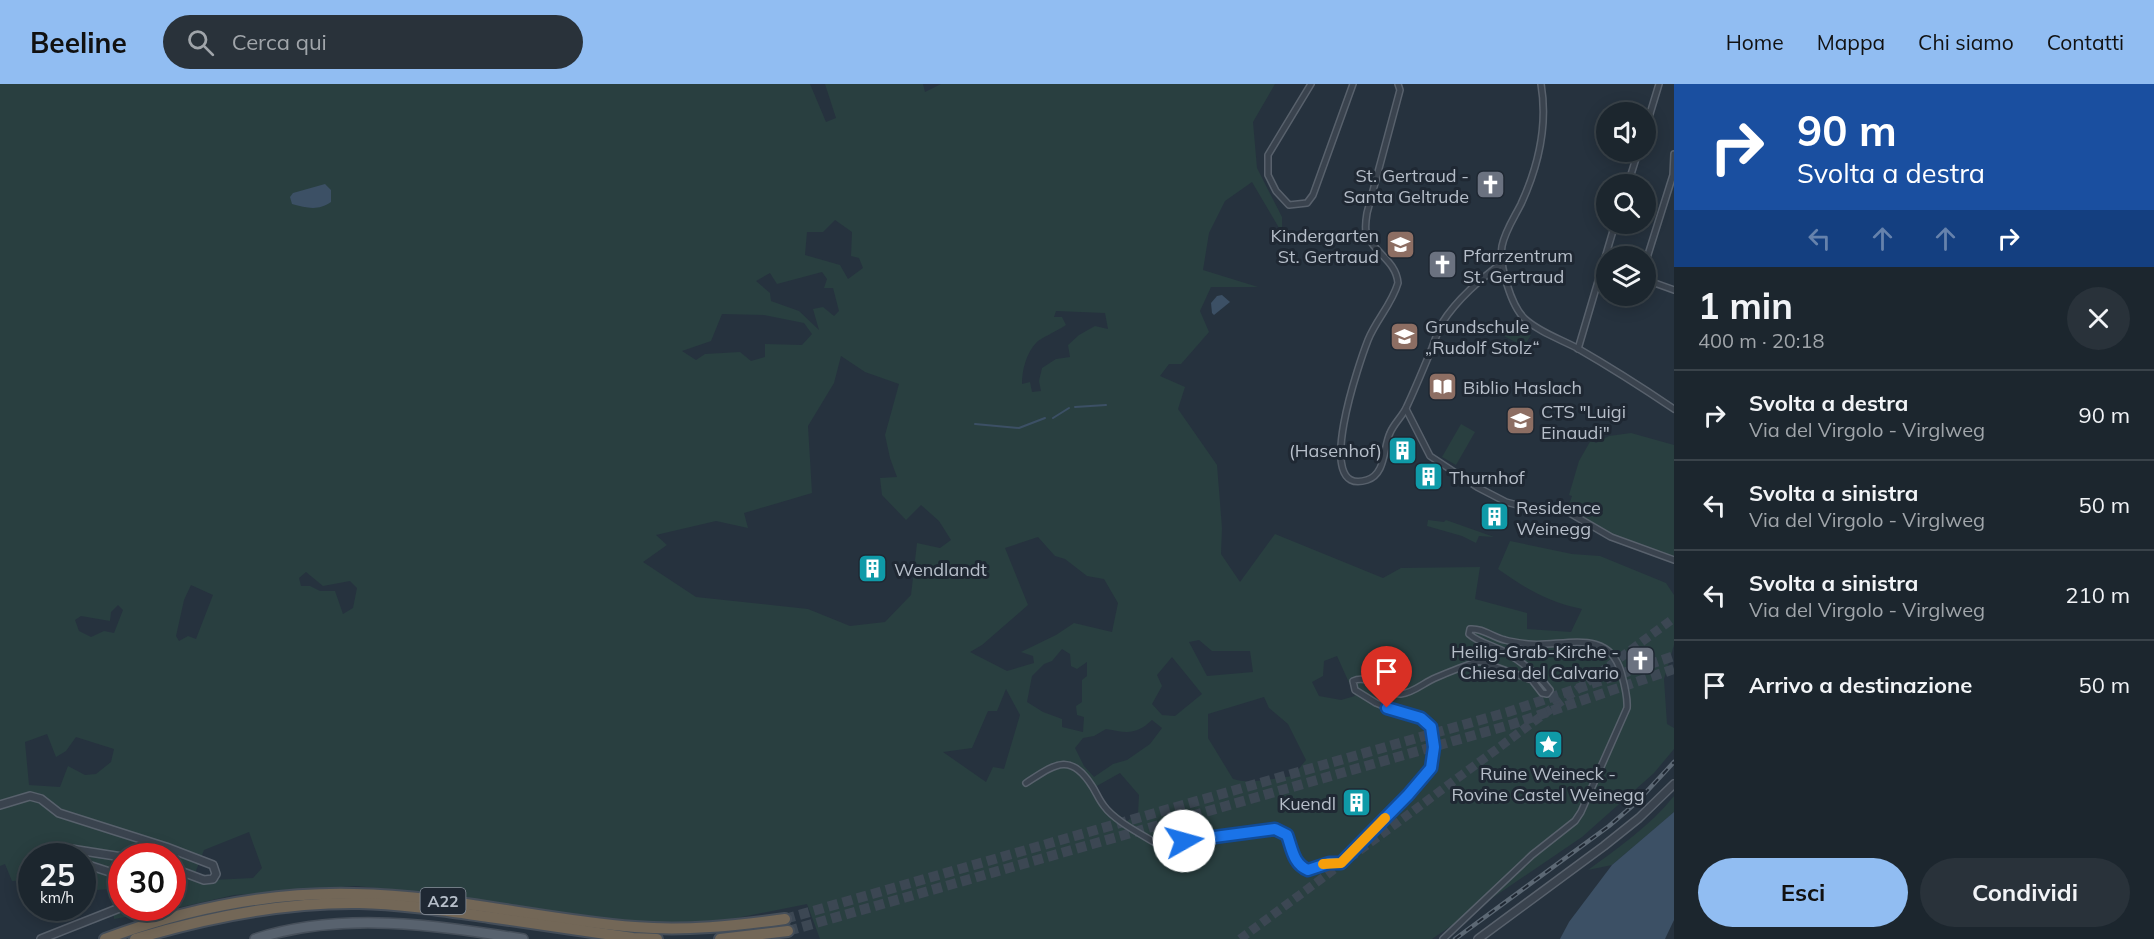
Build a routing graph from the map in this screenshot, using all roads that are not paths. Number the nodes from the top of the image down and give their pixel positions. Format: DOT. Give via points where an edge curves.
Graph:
graph roads {
  1 [pos="1311,84"];
  2 [pos="1353,84"];
  3 [pos="1398,84"];
  4 [pos="1541,84"];
  5 [pos="1659,84"];
  6 [pos="1654,102"];
  7 [pos="1674,154"];
  8 [pos="1612,234"];
  9 [pos="1651,246"];
  10 [pos="1503,262"];
  11 [pos="1656,284"];
  12 [pos="1674,290"];
  13 [pos="1578,349"];
  14 [pos="1406,409"];
  15 [pos="1674,410"];
  16 [pos="1674,561"];
  17 [pos="1026,783"];
  18 [pos="1674,784"];
  19 [pos="0,805"];
  20 [pos="153,843"];
  21 [pos="186,855"];
  22 [pos="186,873"];
  23 [pos="108,912"];
  24 [pos="784,919"];
  25 [pos="788,931"];
  26 [pos="40,939"];
  27 [pos="105,939"];
  28 [pos="135,939"];
  29 [pos="255,939"];
  30 [pos="523,939"];
  31 [pos="657,939"];
  32 [pos="720,939"];
  33 [pos="1443,939"];
  34 [pos="1478,939"];
  1 -- 2 [label="street" via="1268,155 1268,175 1289,206 1306,203 1313,195"];
  3 -- 14 [label="street" via="1400,90 1367,213 1366,231 1393,265 1398,284 1370,337 1354,379 1340,457 1346,474 1360,481 1379,472 1390,433"];
  4 -- 10 [label="street" via="1542,136 1534,168 1507,231"];
  5 -- 6 [label="street"];
  7 -- 9 [label="street" via="1673,175"];
  8 -- 13 [label="street"];
  10 -- 13 [label="street" via="1516,309 1532,325"];
  10 -- 14 [label="street" via="1481,278 1442,323"];
  11 -- 12 [label="street"];
  13 -- 15 [label="street"];
  14 -- 16 [label="street" via="1430,456 1477,488 1521,506 1568,512 1611,537"];
  17 -- 33 [label="street" via="1056,765 1073,765 1091,783 1104,807 1154,842 1275,829 1287,835 1302,868 1341,863 1431,768 1434,747 1431,727 1421,718 1364,698 1355,690 1353,681 1365,679 1402,694 1479,661 1532,680 1547,694 1550,690 1542,680 1503,652 1474,638 1470,629 1536,645 1565,641 1605,648 1619,665 1627,708 1581,812"];
  18 -- 34 [label="street" via="1622,832"];
  19 -- 20 [label="street" via="30,795 59,813"];
  21 -- 22 [label="street" via="213,865 216,874 213,879 204,880"];
  23 -- 26 [label="street"];
  24 -- 27 [label="highway, A22" via="710,928 634,927 415,897 354,894 235,902 156,921"];
  25 -- 32 [label="highway"];
  28 -- 31 [label="highway, A22" via="238,913 357,903 416,907"];
  29 -- 30 [label="main road" via="304,927 392,923"];
}
